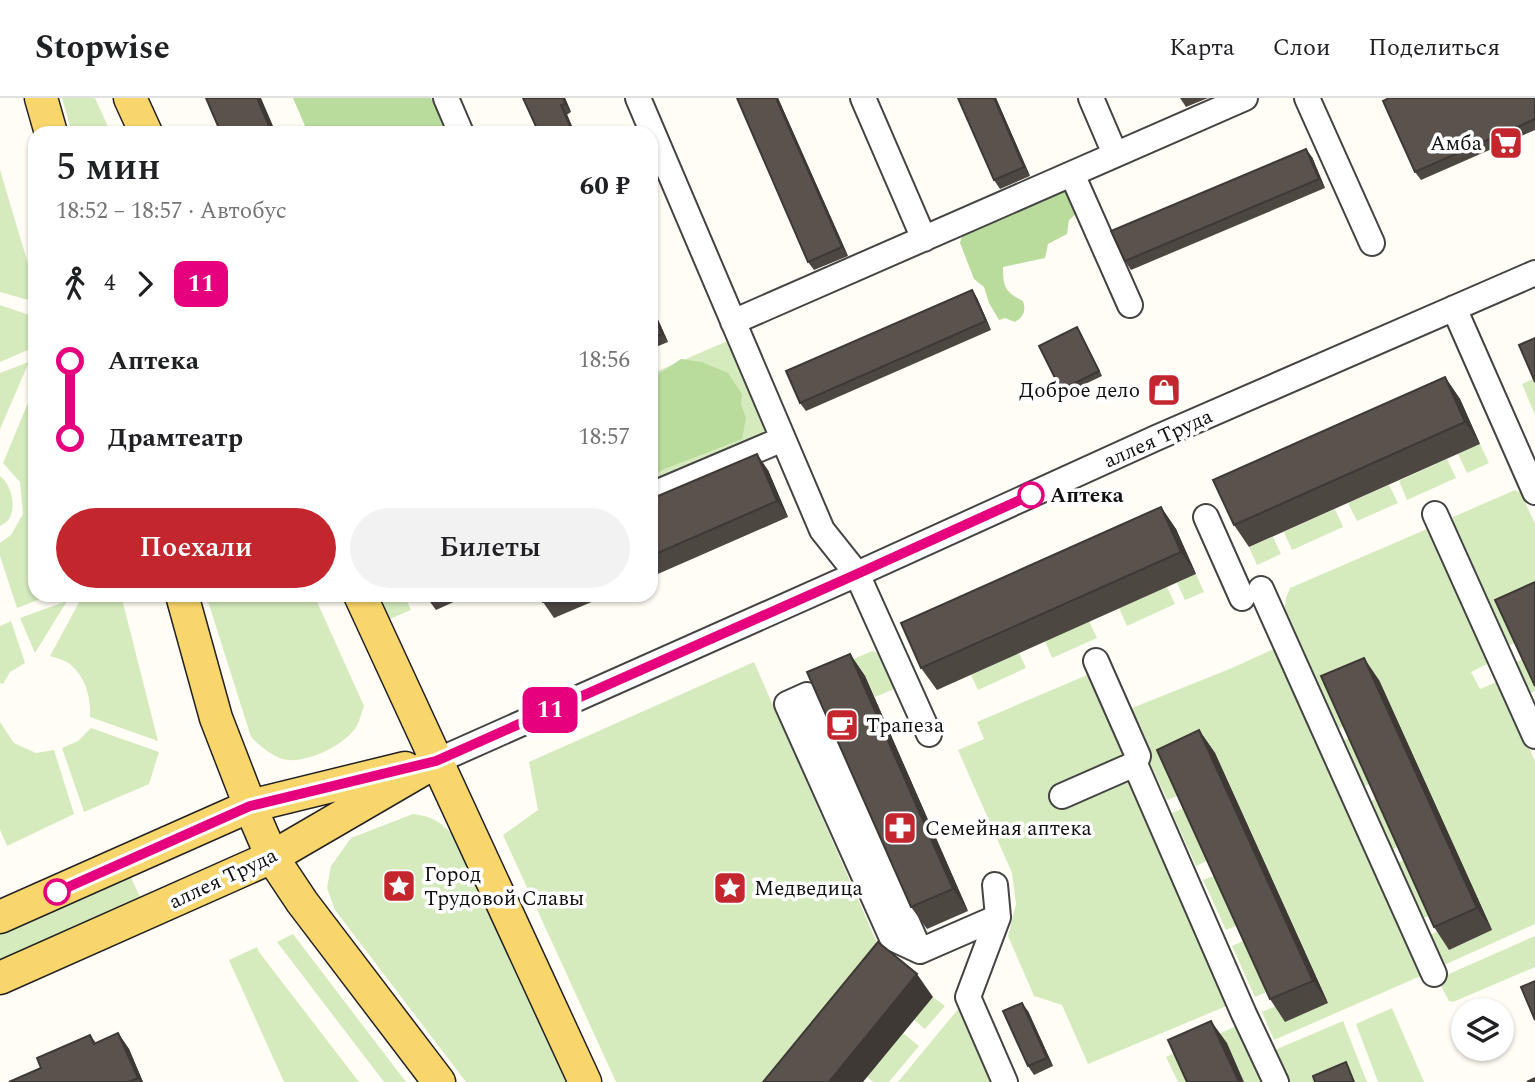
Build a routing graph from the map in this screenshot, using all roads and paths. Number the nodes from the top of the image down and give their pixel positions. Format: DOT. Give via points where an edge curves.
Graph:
graph roads {
  1 [pos="41,98"];
  2 [pos="130,98"];
  3 [pos="446,98"];
  4 [pos="638,98"];
  5 [pos="863,98"];
  6 [pos="1091,98"];
  7 [pos="1245,98"];
  8 [pos="1307,98"];
  9 [pos="49,126"];
  10 [pos="143,126"];
  11 [pos="458,126"];
  12 [pos="650,126"];
  13 [pos="658,145"];
  14 [pos="1115,155"];
  15 [pos="1072,174"];
  16 [pos="924,239"];
  17 [pos="1372,243"];
  18 [pos="1535,273"];
  19 [pos="1129,305"];
  20 [pos="1454,309"];
  21 [pos="733,322"];
  22 [pos="783,439"];
  23 [pos="658,492"];
  24 [pos="1535,492"];
  25 [pos="1434,514"];
  26 [pos="1206,517"];
  27 [pos="857,574"];
  28 [pos="184,602"];
  29 [pos="362,602"];
  30 [pos="1096,661"];
  31 [pos="929,734"];
  32 [pos="1535,736"];
  33 [pos="436,761"];
  34 [pos="1135,764"];
  35 [pos="1062,796"];
  36 [pos="250,806"];
  37 [pos="272,857"];
  38 [pos="995,885"];
  39 [pos="0,917"];
  40 [pos="998,917"];
  41 [pos="920,951"];
  42 [pos="1434,974"];
  43 [pos="0,978"];
  44 [pos="439,1082"];
  45 [pos="585,1082"];
  46 [pos="1005,1082"];
  47 [pos="1276,1082"];
  1 -- 9 [label="main road"];
  2 -- 10 [label="main road"];
  3 -- 11 [label="street"];
  4 -- 12 [label="street"];
  5 -- 16 [label="street"];
  6 -- 14 [label="street"];
  7 -- 14 [label="street"];
  8 -- 17 [label="street"];
  13 -- 21 [label="street"];
  14 -- 15 [label="street"];
  15 -- 16 [label="street"];
  15 -- 19 [label="street"];
  16 -- 21 [label="street"];
  18 -- 20 [label="street, аллея Труда"];
  20 -- 24 [label="street"];
  20 -- 27 [label="street, аллея Труда"];
  21 -- 22 [label="street"];
  22 -- 23 [label="street"];
  22 -- 27 [label="street" via="822,530"];
  25 -- 32 [label="street"];
  26 -- 42 [label="street" via="1252,594"];
  27 -- 31 [label="street"];
  27 -- 33 [label="street, аллея Труда"];
  28 -- 36 [label="main road" via="216,718"];
  29 -- 33 [label="main road"];
  30 -- 34 [label="street" via="1139,756"];
  33 -- 36 [label="main road, аллея Труда"];
  33 -- 37 [label="main road, аллея Труда"];
  33 -- 45 [label="main road"];
  34 -- 35 [label="street"];
  34 -- 47 [label="street"];
  36 -- 37 [label="main road"];
  36 -- 39 [label="main road, аллея Труда"];
  37 -- 43 [label="main road, аллея Труда"];
  37 -- 44 [label="main road"];
  38 -- 40 [label="street"];
  40 -- 41 [label="street"];
  40 -- 46 [label="street" via="968,998"];
  41 -- 41 [label="street" via="807,695 787,704 892,938"];
}
